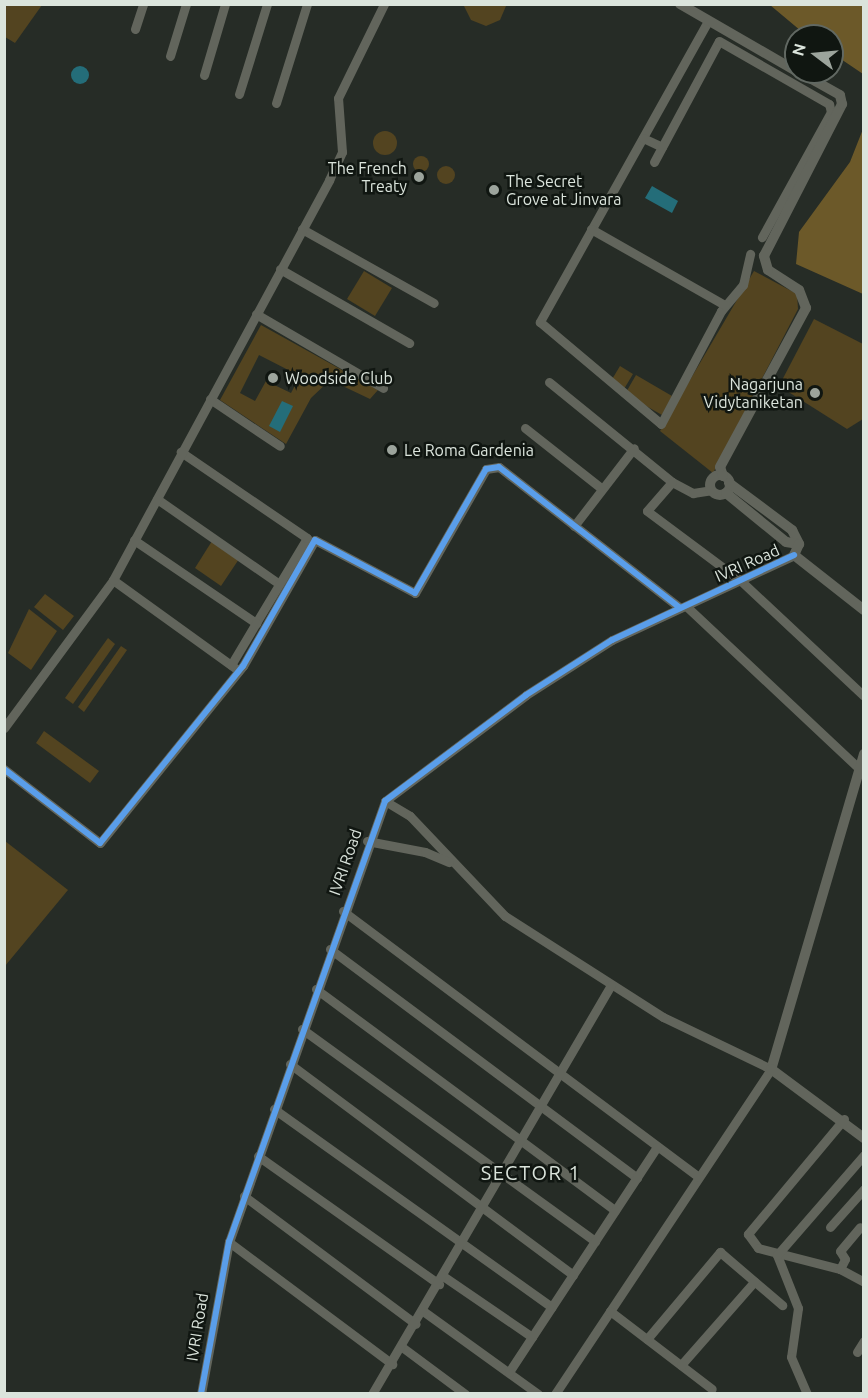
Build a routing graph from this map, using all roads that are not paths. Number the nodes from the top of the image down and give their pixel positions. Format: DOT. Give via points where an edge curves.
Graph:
graph roads {
  1 [pos="143,4"];
  2 [pos="186,4"];
  3 [pos="225,4"];
  4 [pos="267,4"];
  5 [pos="307,4"];
  6 [pos="384,4"];
  7 [pos="680,4"];
  8 [pos="708,21"];
  9 [pos="135,29"];
  10 [pos="170,56"];
  11 [pos="784,64"];
  12 [pos="204,75"];
  13 [pos="820,84"];
  14 [pos="239,94"];
  15 [pos="276,103"];
  16 [pos="643,138"];
  17 [pos="662,147"];
  18 [pos="654,162"];
  19 [pos="791,196"];
  20 [pos="302,229"];
  21 [pos="591,229"];
  22 [pos="762,237"];
  23 [pos="764,260"];
  24 [pos="280,269"];
  25 [pos="434,303"];
  26 [pos="725,305"];
  27 [pos="256,314"];
  28 [pos="409,344"];
  29 [pos="549,382"];
  30 [pos="383,388"];
  31 [pos="210,399"];
  32 [pos="525,428"];
  33 [pos="280,446"];
  34 [pos="634,448"];
  35 [pos="181,452"];
  36 [pos="672,482"];
  37 [pos="726,484"];
  38 [pos="601,488"];
  39 [pos="711,490"];
  40 [pos="156,499"];
  41 [pos="574,526"];
  42 [pos="134,540"];
  43 [pos="797,550"];
  44 [pos="113,580"];
  45 [pos="741,581"];
  46 [pos="278,583"];
  47 [pos="682,607"];
  48 [pos="864,610"];
  49 [pos="256,623"];
  50 [pos="235,668"];
  51 [pos="864,696"];
  52 [pos="4,728"];
  53 [pos="864,754"];
  54 [pos="4,769"];
  55 [pos="861,771"];
  56 [pos="385,801"];
  57 [pos="430,838"];
  58 [pos="367,841"];
  59 [pos="423,851"];
  60 [pos="454,865"];
  61 [pos="343,910"];
  62 [pos="330,949"];
  63 [pos="611,985"];
  64 [pos="316,990"];
  65 [pos="302,1029"];
  66 [pos="290,1064"];
  67 [pos="771,1069"];
  68 [pos="560,1074"];
  69 [pos="540,1108"];
  70 [pos="274,1109"];
  71 [pos="844,1119"];
  72 [pos="864,1138"];
  73 [pos="521,1141"];
  74 [pos="657,1147"];
  75 [pos="864,1155"];
  76 [pos="258,1156"];
  77 [pos="502,1175"];
  78 [pos="699,1177"];
  79 [pos="637,1178"];
  80 [pos="864,1189"];
  81 [pos="244,1196"];
  82 [pos="482,1208"];
  83 [pos="615,1210"];
  84 [pos="830,1227"];
  85 [pos="860,1227"];
  86 [pos="595,1241"];
  87 [pos="229,1242"];
  88 [pos="462,1243"];
  89 [pos="777,1255"];
  90 [pos="840,1269"];
  91 [pos="573,1275"];
  92 [pos="441,1280"];
  93 [pos="754,1281"];
  94 [pos="864,1282"];
  95 [pos="782,1305"];
  96 [pos="552,1307"];
  97 [pos="423,1311"];
  98 [pos="610,1311"];
  99 [pos="416,1324"];
  100 [pos="532,1337"];
  101 [pos="647,1339"];
  102 [pos="402,1347"];
  103 [pos="392,1364"];
  104 [pos="681,1365"];
  105 [pos="509,1372"];
  106 [pos="712,1389"];
  107 [pos="201,1394"];
  108 [pos="372,1394"];
  109 [pos="465,1394"];
  110 [pos="538,1394"];
  111 [pos="555,1394"];
  112 [pos="807,1394"];
  1 -- 9 [label="street"];
  2 -- 10 [label="street"];
  3 -- 12 [label="street"];
  4 -- 14 [label="street"];
  5 -- 15 [label="street"];
  6 -- 20 [label="street" via="338,98 342,152"];
  7 -- 8 [label="main road"];
  8 -- 11 [label="main road"];
  8 -- 16 [label="street"];
  13 -- 19 [label="main road" via="840,95 842,108"];
  16 -- 17 [label="street"];
  16 -- 21 [label="street"];
  17 -- 18 [label="street"];
  17 -- 19 [label="street" via="719,41 832,108"];
  19 -- 22 [label="street"];
  19 -- 23 [label="main road"];
  20 -- 24 [label="street"];
  20 -- 25 [label="street"];
  21 -- 26 [label="street"];
  21 -- 26 [label="street" via="540,322 657,423 663,421"];
  23 -- 26 [label="street" via="750,257 743,285"];
  23 -- 37 [label="main road" via="770,273 802,293 805,312 720,467"];
  24 -- 27 [label="street"];
  24 -- 28 [label="street"];
  27 -- 30 [label="street"];
  27 -- 31 [label="street"];
  29 -- 34 [label="street"];
  31 -- 33 [label="street"];
  31 -- 35 [label="street"];
  32 -- 38 [label="street"];
  34 -- 36 [label="street"];
  34 -- 38 [label="street"];
  35 -- 40 [label="street"];
  35 -- 46 [label="street" via="307,538"];
  36 -- 39 [label="street" via="693,493"];
  36 -- 45 [label="street" via="647,512"];
  37 -- 39 [label="main road, IVRI Road"];
  37 -- 39 [label="main road" via="713,478"];
  37 -- 43 [label="main road, IVRI Road" via="792,530"];
  38 -- 41 [label="street"];
  40 -- 42 [label="street"];
  40 -- 46 [label="street"];
  41 -- 47 [label="street"];
  41 -- 50 [label="street" via="499,467 486,469 415,593 315,540"];
  42 -- 44 [label="street"];
  42 -- 49 [label="street"];
  43 -- 45 [label="street, IVRI Road"];
  43 -- 48 [label="main road"];
  44 -- 50 [label="street"];
  44 -- 52 [label="street"];
  45 -- 47 [label="street, IVRI Road"];
  45 -- 51 [label="street"];
  46 -- 49 [label="street"];
  47 -- 55 [label="street"];
  47 -- 56 [label="street, IVRI Road" via="571,665"];
  49 -- 50 [label="street"];
  50 -- 54 [label="street" via="100,843"];
  53 -- 55 [label="main road"];
  55 -- 67 [label="main road"];
  56 -- 57 [label="street" via="410,816"];
  56 -- 58 [label="street, IVRI Road"];
  57 -- 59 [label="street"];
  57 -- 60 [label="street"];
  58 -- 59 [label="street"];
  58 -- 61 [label="street, IVRI Road"];
  59 -- 60 [label="street"];
  60 -- 63 [label="street" via="505,916"];
  61 -- 62 [label="street, IVRI Road"];
  61 -- 68 [label="street"];
  62 -- 64 [label="street, IVRI Road"];
  62 -- 69 [label="street"];
  63 -- 67 [label="street" via="671,1022"];
  63 -- 68 [label="street"];
  64 -- 65 [label="street, IVRI Road"];
  64 -- 73 [label="street"];
  65 -- 66 [label="street, IVRI Road"];
  65 -- 77 [label="street"];
  66 -- 70 [label="street, IVRI Road"];
  66 -- 82 [label="street"];
  67 -- 71 [label="main road"];
  67 -- 78 [label="street"];
  68 -- 69 [label="street"];
  68 -- 74 [label="street"];
  69 -- 73 [label="street"];
  69 -- 79 [label="street"];
  70 -- 76 [label="street, IVRI Road"];
  70 -- 88 [label="street"];
  71 -- 72 [label="main road"];
  71 -- 89 [label="street" via="748,1234 758,1248"];
  73 -- 77 [label="street"];
  73 -- 83 [label="street"];
  74 -- 78 [label="street"];
  74 -- 79 [label="street"];
  75 -- 89 [label="street"];
  76 -- 81 [label="street, IVRI Road"];
  76 -- 92 [label="street"];
  77 -- 82 [label="street"];
  77 -- 86 [label="street"];
  78 -- 98 [label="street"];
  79 -- 83 [label="street"];
  80 -- 84 [label="street"];
  81 -- 87 [label="street, IVRI Road"];
  81 -- 99 [label="street"];
  82 -- 88 [label="street"];
  82 -- 91 [label="street"];
  83 -- 86 [label="street"];
  85 -- 90 [label="street" via="840,1251 845,1259"];
  86 -- 91 [label="street"];
  87 -- 103 [label="street"];
  87 -- 107 [label="street, IVRI Road"];
  88 -- 92 [label="street"];
  88 -- 96 [label="street"];
  89 -- 90 [label="street"];
  89 -- 112 [label="street" via="798,1308 791,1357"];
  90 -- 94 [label="street"];
  91 -- 96 [label="street"];
  92 -- 97 [label="street"];
  92 -- 100 [label="street"];
  93 -- 95 [label="street"];
  93 -- 101 [label="street" via="720,1252"];
  93 -- 104 [label="street"];
  96 -- 100 [label="street"];
  97 -- 99 [label="street"];
  97 -- 105 [label="street"];
  98 -- 101 [label="street"];
  98 -- 111 [label="street"];
  99 -- 102 [label="street"];
  100 -- 105 [label="street"];
  101 -- 104 [label="street"];
  102 -- 103 [label="street"];
  102 -- 109 [label="street"];
  103 -- 108 [label="street"];
  104 -- 106 [label="street"];
  105 -- 110 [label="street"];
}
